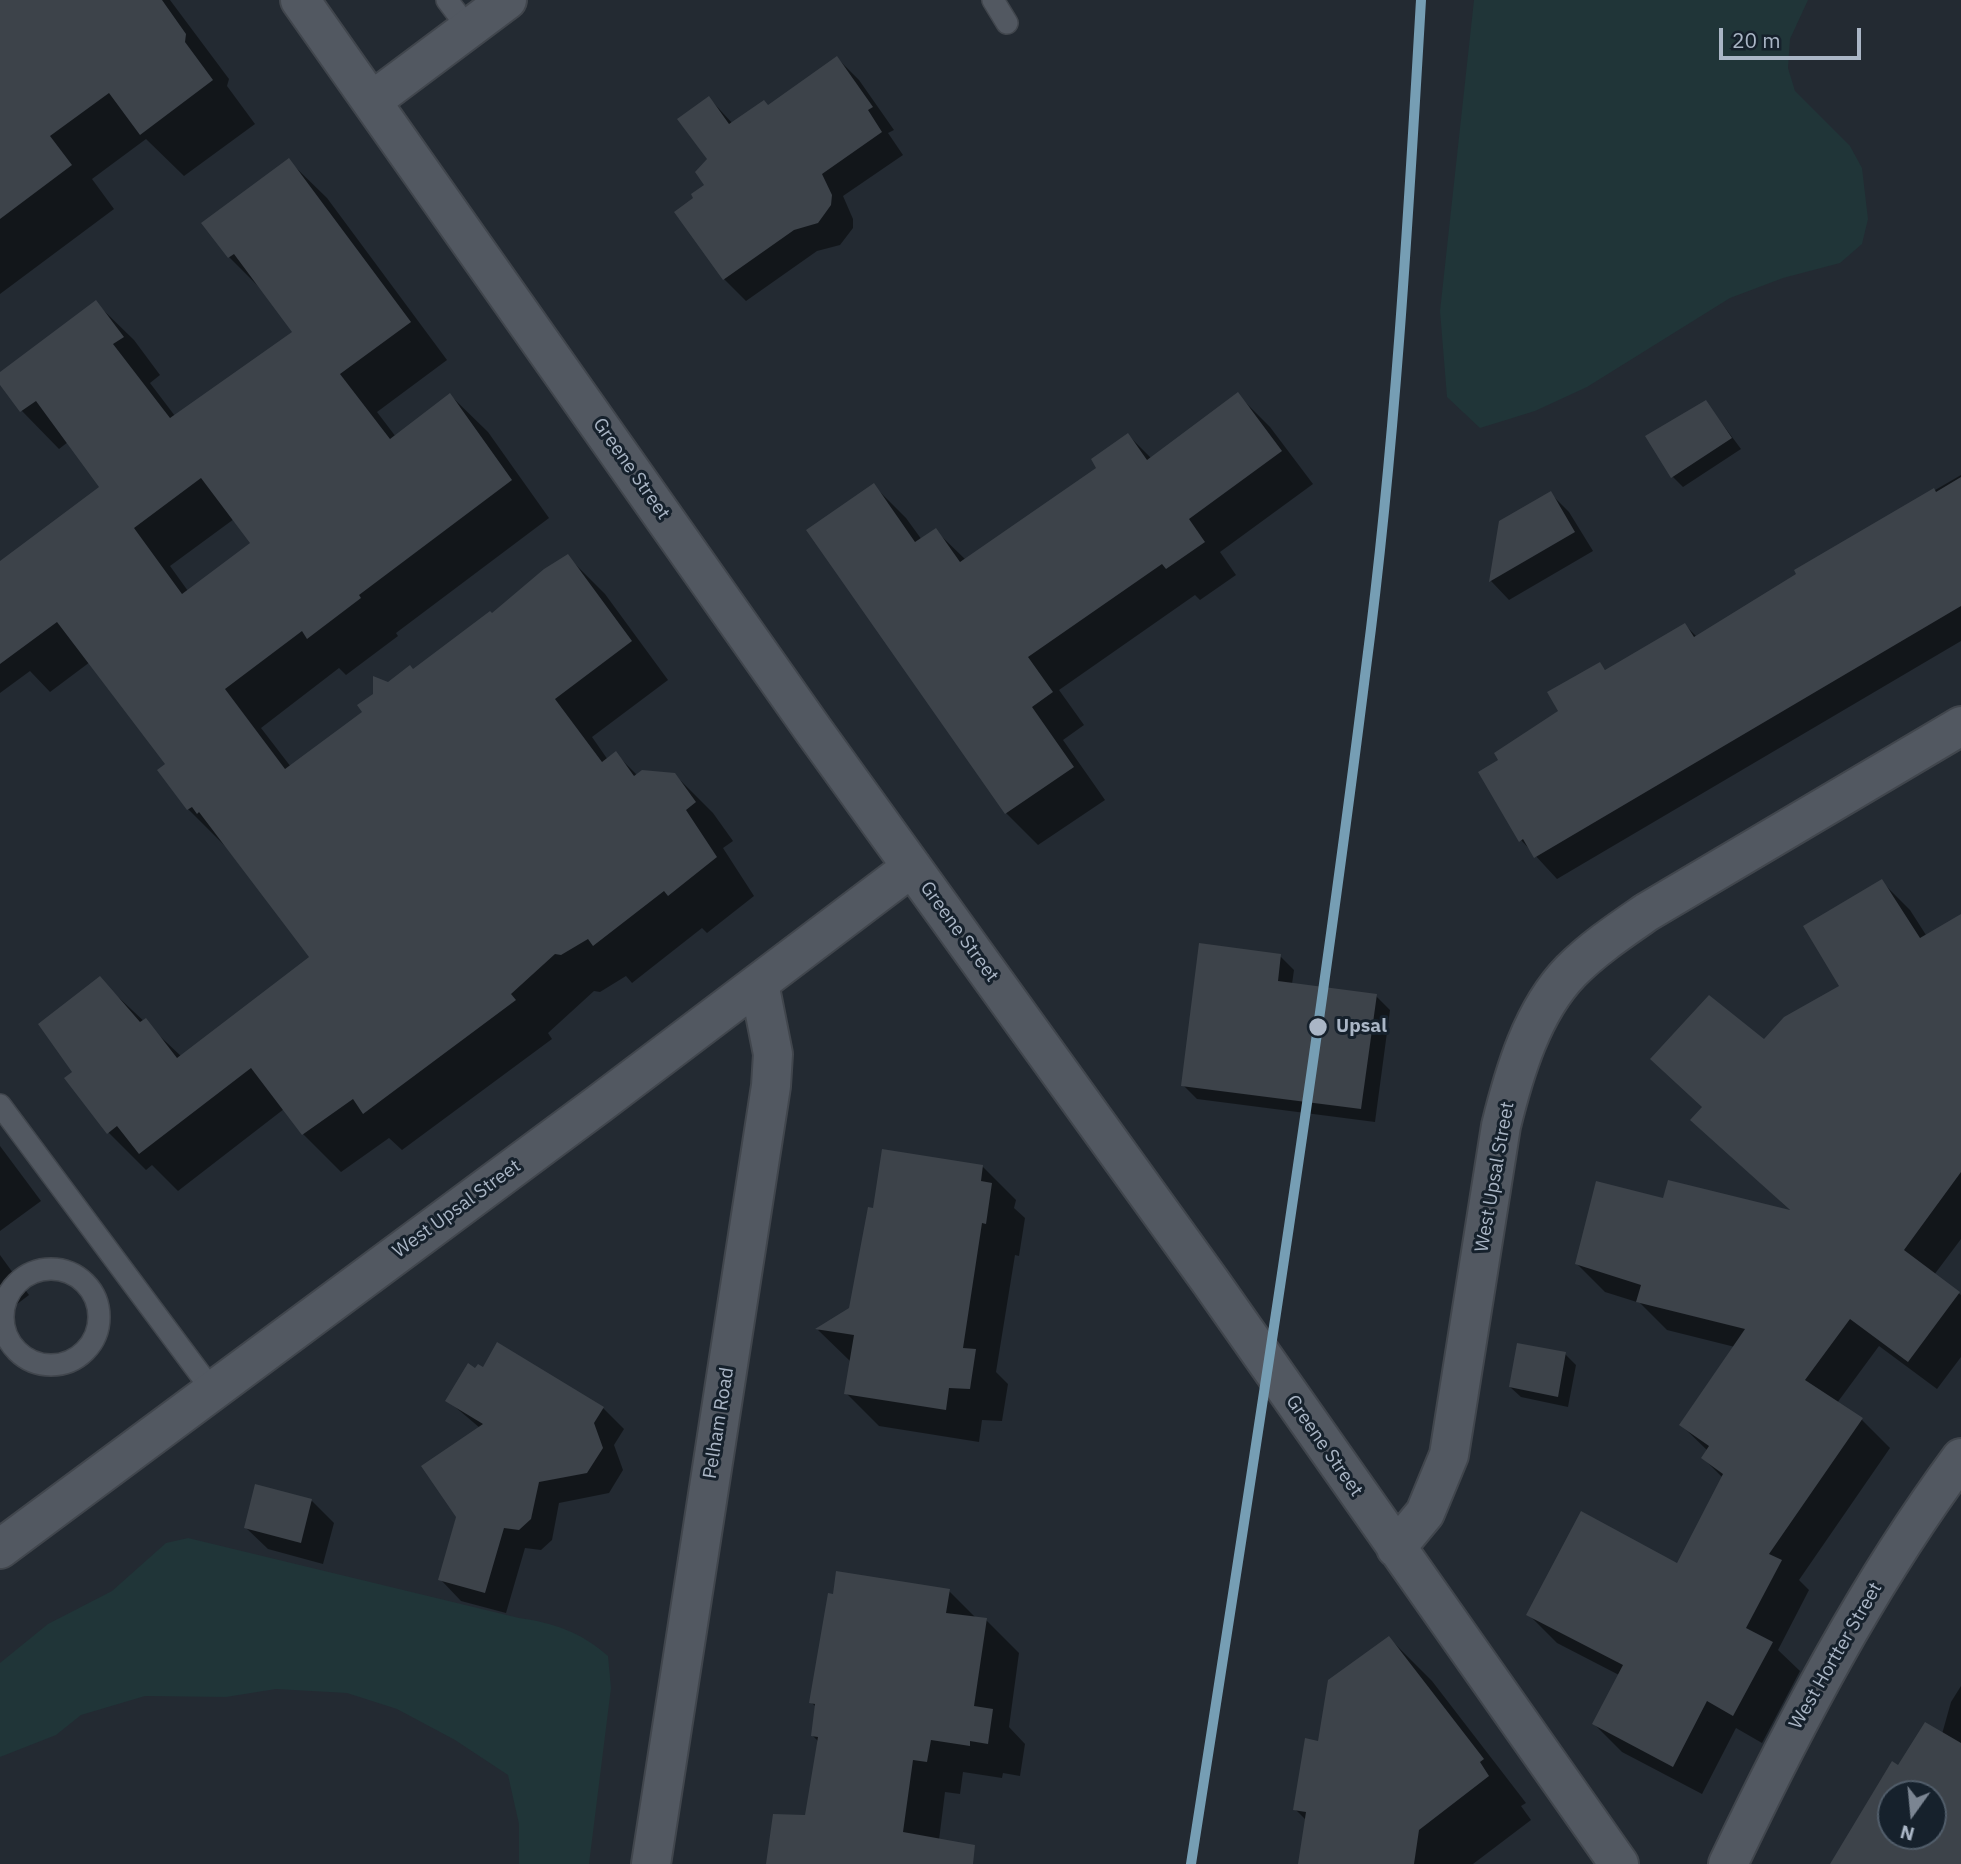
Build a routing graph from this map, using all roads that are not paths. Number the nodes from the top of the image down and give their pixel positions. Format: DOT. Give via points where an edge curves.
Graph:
graph roads {
  1 [pos="300,0"];
  2 [pos="507,0"];
  3 [pos="993,0"];
  4 [pos="458,14"];
  5 [pos="1007,23"];
  6 [pos="372,101"];
  7 [pos="1961,726"];
  8 [pos="912,867"];
  9 [pos="759,983"];
  10 [pos="0,1105"];
  11 [pos="120,1267"];
  12 [pos="89,1289"];
  13 [pos="212,1390"];
  14 [pos="1961,1458"];
  15 [pos="1396,1548"];
  16 [pos="0,1549"];
  17 [pos="651,1864"];
  18 [pos="1619,1864"];
  19 [pos="1728,1864"];
  1 -- 6 [label="street, Greene Street"];
  2 -- 4 [label="street"];
  3 -- 5 [label="lane"];
  4 -- 6 [label="street"];
  6 -- 8 [label="street, Greene Street"];
  7 -- 15 [label="street, West Upsal Street" via="1647,912 1570,973 1547,1005 1511,1086 1501,1126 1449,1455 1425,1513"];
  8 -- 9 [label="street, West Upsal Street"];
  8 -- 15 [label="street, Greene Street"];
  9 -- 13 [label="street, West Upsal Street"];
  9 -- 17 [label="street, Pelham Road" via="773,1055 771,1086"];
  10 -- 11 [label="lane"];
  11 -- 12 [label="lane"];
  11 -- 13 [label="lane"];
  12 -- 12 [label="lane" via="99,1317 89,1345 78,1356 51,1365 36,1362 12,1345 5,1331 5,1302 23,1278 51,1269 66,1271"];
  13 -- 16 [label="street, West Upsal Street"];
  14 -- 19 [label="street, West Hortter Street" via="1883,1574 1825,1672"];
  15 -- 18 [label="street, Greene Street"];
}
